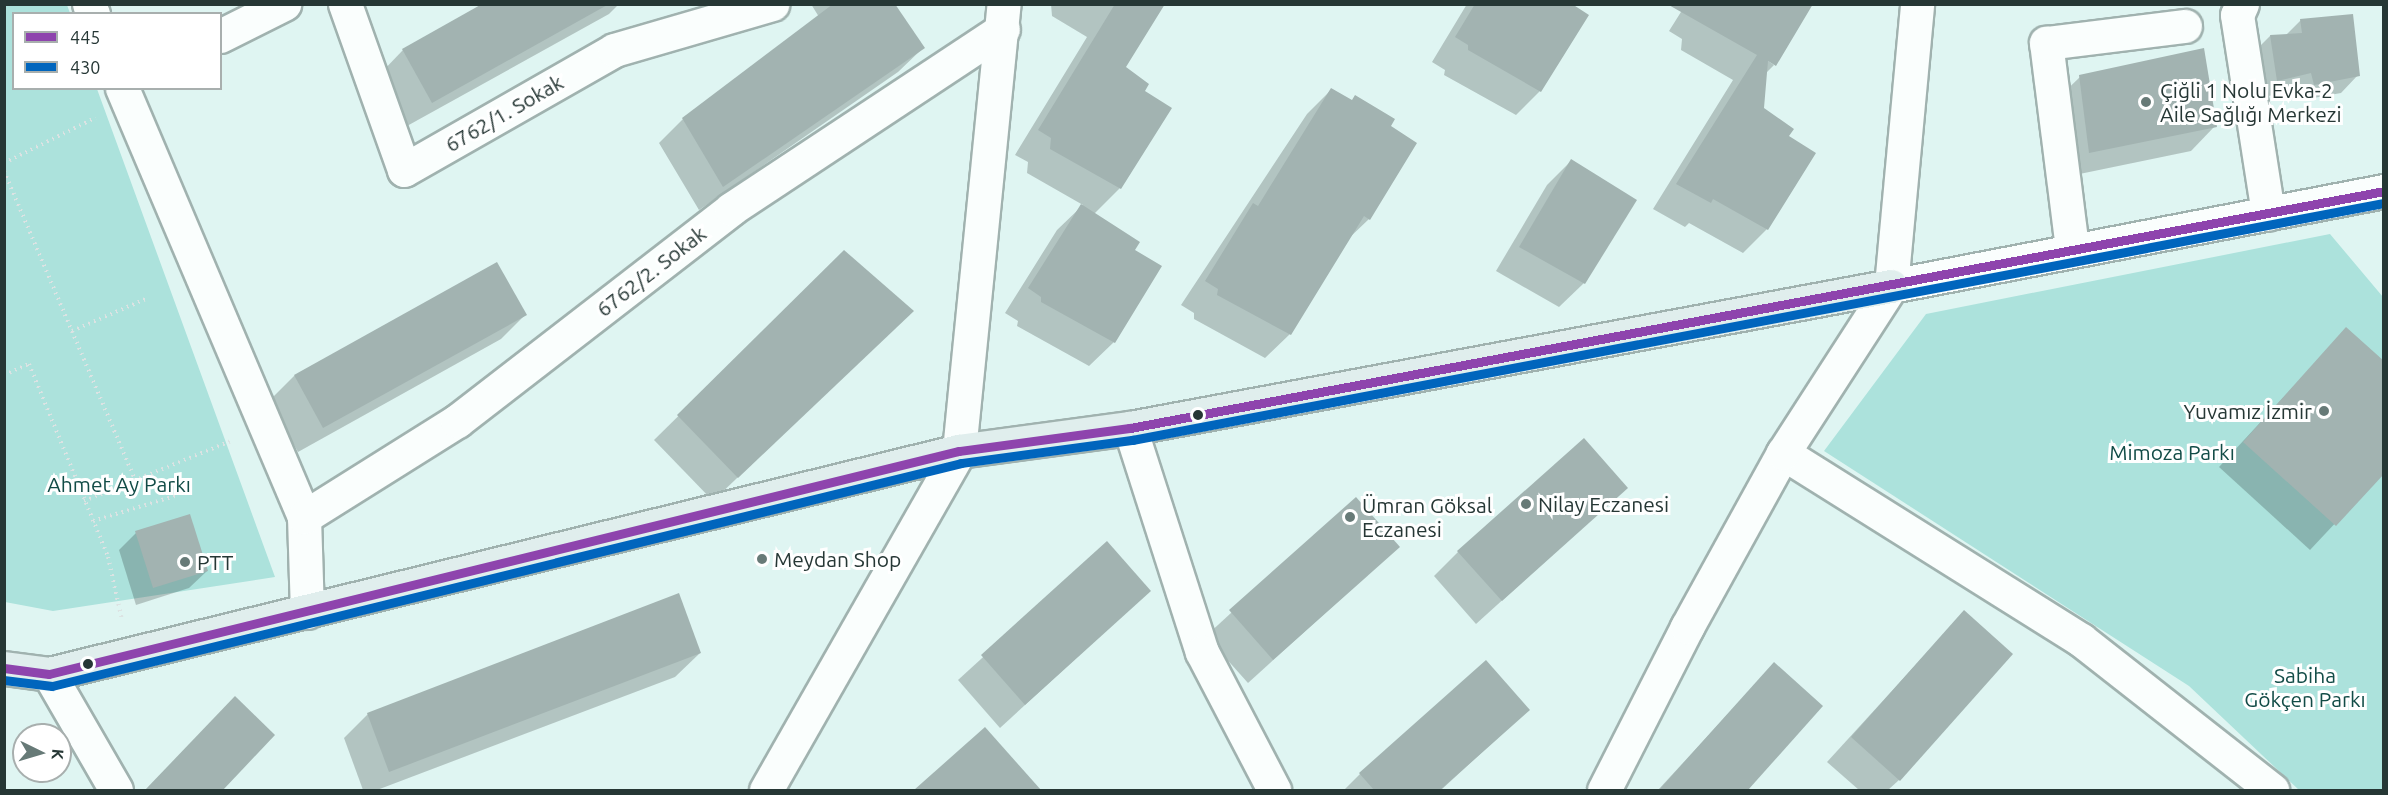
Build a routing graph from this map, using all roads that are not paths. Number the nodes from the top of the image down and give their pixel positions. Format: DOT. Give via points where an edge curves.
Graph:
graph roads {
  1 [pos="284,4"];
  2 [pos="345,4"];
  3 [pos="772,4"];
  4 [pos="1917,4"];
  5 [pos="2242,4"];
  6 [pos="1004,17"];
  7 [pos="2185,26"];
  8 [pos="222,35"];
  9 [pos="125,95"];
  10 [pos="2379,200"];
  11 [pos="2268,214"];
  12 [pos="2072,248"];
  13 [pos="1891,286"];
  14 [pos="1131,428"];
  15 [pos="959,450"];
  16 [pos="1783,453"];
  17 [pos="304,517"];
  18 [pos="307,612"];
  19 [pos="4,668"];
  20 [pos="49,674"];
  21 [pos="116,790"];
  22 [pos="766,790"];
  23 [pos="1274,790"];
  24 [pos="1604,790"];
  25 [pos="2271,790"];
  1 -- 8 [label="street"];
  2 -- 3 [label="street, 6762/1. Sokak" via="404,170 614,50"];
  4 -- 13 [label="street"];
  5 -- 11 [label="street" via="2237,15"];
  6 -- 15 [label="street"];
  6 -- 17 [label="street, 6762/2. Sokak" via="731,209 457,421"];
  7 -- 12 [label="street" via="2046,43"];
  9 -- 17 [label="street"];
  10 -- 11 [label="street"];
  11 -- 12 [label="street"];
  12 -- 13 [label="street"];
  13 -- 14 [label="main road"];
  13 -- 16 [label="street"];
  14 -- 15 [label="main road"];
  14 -- 23 [label="street" via="1202,652"];
  15 -- 18 [label="main road"];
  15 -- 22 [label="street"];
  16 -- 24 [label="street" via="1687,627"];
  16 -- 25 [label="street" via="2081,640"];
  17 -- 18 [label="street"];
  18 -- 20 [label="main road"];
  19 -- 20 [label="main road"];
  20 -- 21 [label="street"];
}
